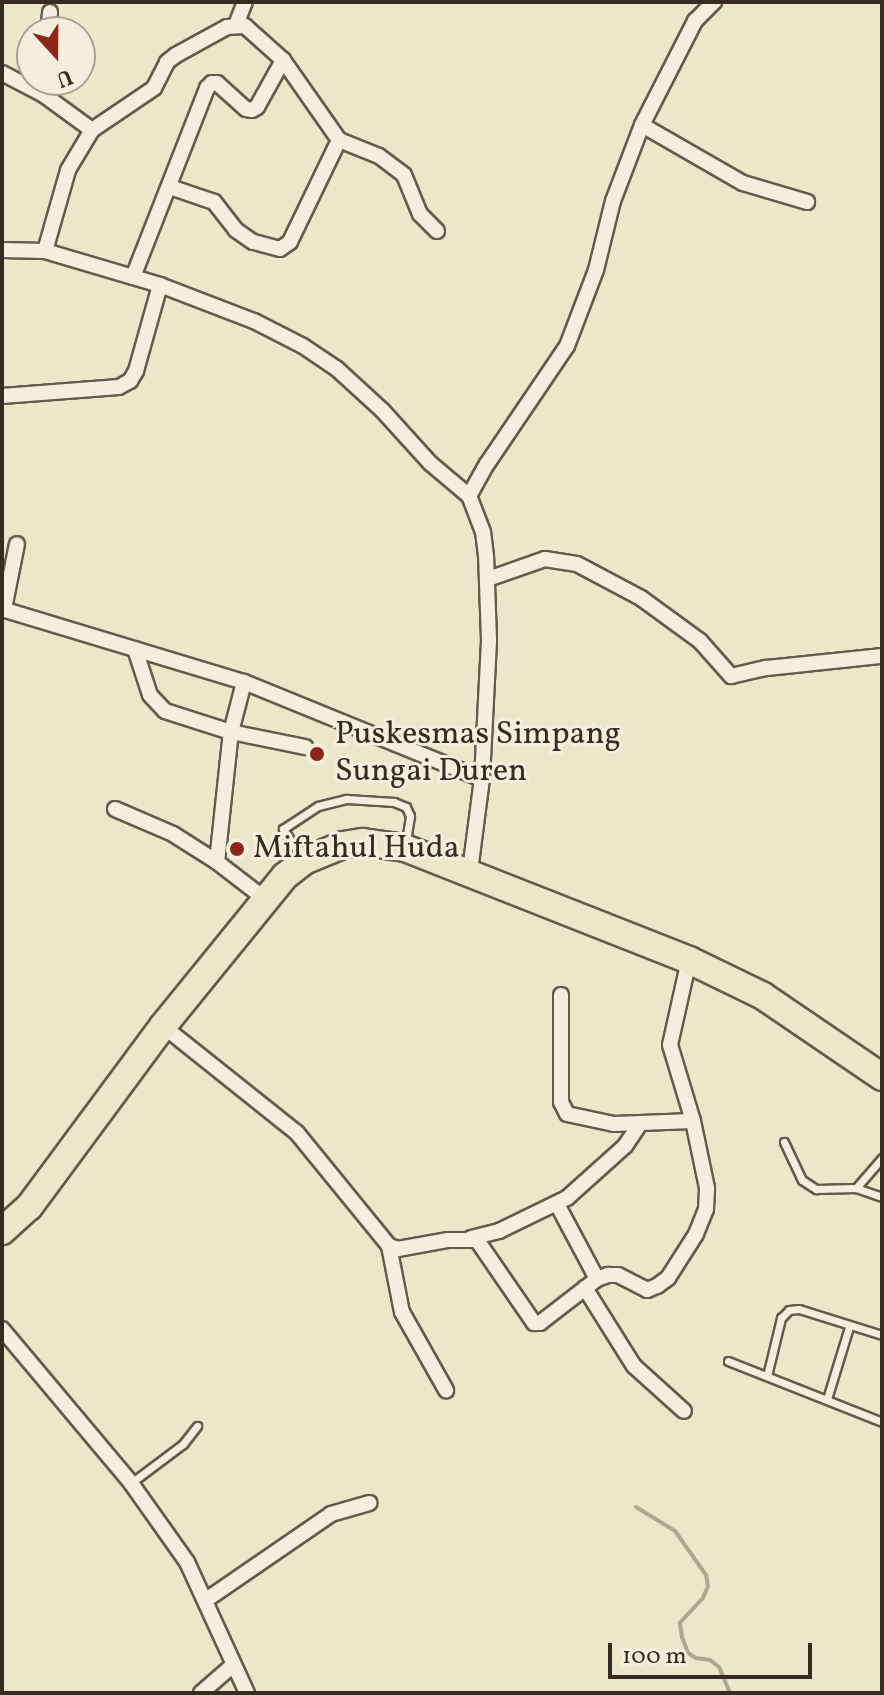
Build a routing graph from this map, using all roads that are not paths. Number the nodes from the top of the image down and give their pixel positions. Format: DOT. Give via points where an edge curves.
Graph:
graph roads {
  1 [pos="245,2"];
  2 [pos="714,2"];
  3 [pos="50,12"];
  4 [pos="50,16"];
  5 [pos="236,25"];
  6 [pos="283,60"];
  7 [pos="53,96"];
  8 [pos="642,125"];
  9 [pos="92,130"];
  10 [pos="339,140"];
  11 [pos="170,187"];
  12 [pos="807,202"];
  13 [pos="437,231"];
  14 [pos="2,250"];
  15 [pos="45,251"];
  16 [pos="133,277"];
  17 [pos="160,285"];
  18 [pos="2,396"];
  19 [pos="469,496"];
  20 [pos="17,544"];
  21 [pos="488,579"];
  22 [pos="3,609"];
  23 [pos="135,649"];
  24 [pos="882,656"];
  25 [pos="244,682"];
  26 [pos="231,732"];
  27 [pos="305,747"];
  28 [pos="482,779"];
  29 [pos="115,809"];
  30 [pos="405,848"];
  31 [pos="304,861"];
  32 [pos="217,862"];
  33 [pos="470,871"];
  34 [pos="265,899"];
  35 [pos="689,960"];
  36 [pos="561,995"];
  37 [pos="163,1026"];
  38 [pos="882,1077"];
  39 [pos="693,1121"];
  40 [pos="640,1124"];
  41 [pos="784,1142"];
  42 [pos="882,1158"];
  43 [pos="856,1188"];
  44 [pos="882,1197"];
  45 [pos="557,1204"];
  46 [pos="2,1231"];
  47 [pos="471,1238"];
  48 [pos="389,1246"];
  49 [pos="597,1279"];
  50 [pos="585,1288"];
  51 [pos="849,1327"];
  52 [pos="2,1329"];
  53 [pos="882,1335"];
  54 [pos="728,1361"];
  55 [pos="767,1376"];
  56 [pos="446,1390"];
  57 [pos="827,1399"];
  58 [pos="684,1411"];
  59 [pos="882,1422"];
  60 [pos="197,1426"];
  61 [pos="131,1483"];
  62 [pos="369,1503"];
  63 [pos="206,1600"];
  64 [pos="233,1665"];
  65 [pos="201,1693"];
  66 [pos="247,1693"];
  1 -- 5 [label="street"];
  2 -- 8 [label="street" via="695,21"];
  3 -- 4 [label="street"];
  5 -- 6 [label="street" via="256,33"];
  5 -- 9 [label="street" via="176,55 154,88"];
  6 -- 10 [label="street"];
  6 -- 11 [label="street" via="252,110 212,83"];
  7 -- 9 [label="street"];
  8 -- 12 [label="street" via="743,183"];
  8 -- 19 [label="street" via="567,346"];
  9 -- 15 [label="street" via="68,170"];
  10 -- 11 [label="street" via="290,242 280,249 253,242 236,230 214,202"];
  10 -- 13 [label="street" via="379,156 404,175 420,214"];
  11 -- 16 [label="street"];
  14 -- 15 [label="street"];
  15 -- 16 [label="street"];
  16 -- 17 [label="street"];
  17 -- 18 [label="street" via="130,381 119,387"];
  17 -- 19 [label="street" via="254,321 336,368"];
  19 -- 21 [label="street" via="483,532"];
  20 -- 22 [label="street"];
  21 -- 24 [label="street" via="545,559 577,564 641,598 700,641 731,676"];
  21 -- 28 [label="street"];
  22 -- 23 [label="street"];
  23 -- 25 [label="street"];
  23 -- 26 [label="street" via="143,681 158,705"];
  25 -- 26 [label="street"];
  25 -- 28 [label="street"];
  26 -- 27 [label="street"];
  26 -- 32 [label="street"];
  28 -- 33 [label="street"];
  29 -- 32 [label="street" via="173,834"];
  30 -- 31 [label="highway" via="363,842 322,851"];
  30 -- 31 [label="lane" via="410,816 406,807 347,799 318,806 283,829"];
  30 -- 33 [label="highway"];
  31 -- 34 [label="highway"];
  32 -- 34 [label="street"];
  33 -- 35 [label="highway"];
  34 -- 37 [label="highway"];
  35 -- 38 [label="highway" via="763,996"];
  35 -- 39 [label="street" via="670,1045"];
  36 -- 40 [label="street" via="562,1109 614,1124"];
  37 -- 46 [label="highway" via="29,1207"];
  37 -- 48 [label="street" via="297,1133"];
  39 -- 40 [label="street"];
  39 -- 49 [label="street" via="707,1188 696,1234 668,1278 647,1290 618,1275"];
  40 -- 45 [label="street" via="598,1173"];
  41 -- 43 [label="lane" via="802,1180 816,1189"];
  42 -- 43 [label="lane"];
  43 -- 44 [label="lane"];
  45 -- 47 [label="street"];
  45 -- 49 [label="street"];
  47 -- 48 [label="street"];
  47 -- 50 [label="street" via="484,1246 534,1323 550,1317"];
  48 -- 56 [label="street" via="402,1312"];
  49 -- 50 [label="street"];
  50 -- 58 [label="street" via="634,1366"];
  51 -- 53 [label="lane"];
  51 -- 55 [label="lane" via="789,1310 781,1318"];
  51 -- 57 [label="lane"];
  52 -- 61 [label="street"];
  54 -- 55 [label="lane"];
  55 -- 57 [label="lane"];
  57 -- 59 [label="lane"];
  60 -- 61 [label="lane" via="183,1444"];
  61 -- 63 [label="street" via="187,1562"];
  62 -- 63 [label="street" via="331,1514"];
  63 -- 64 [label="street"];
  64 -- 65 [label="street"];
  64 -- 66 [label="street"];
}
